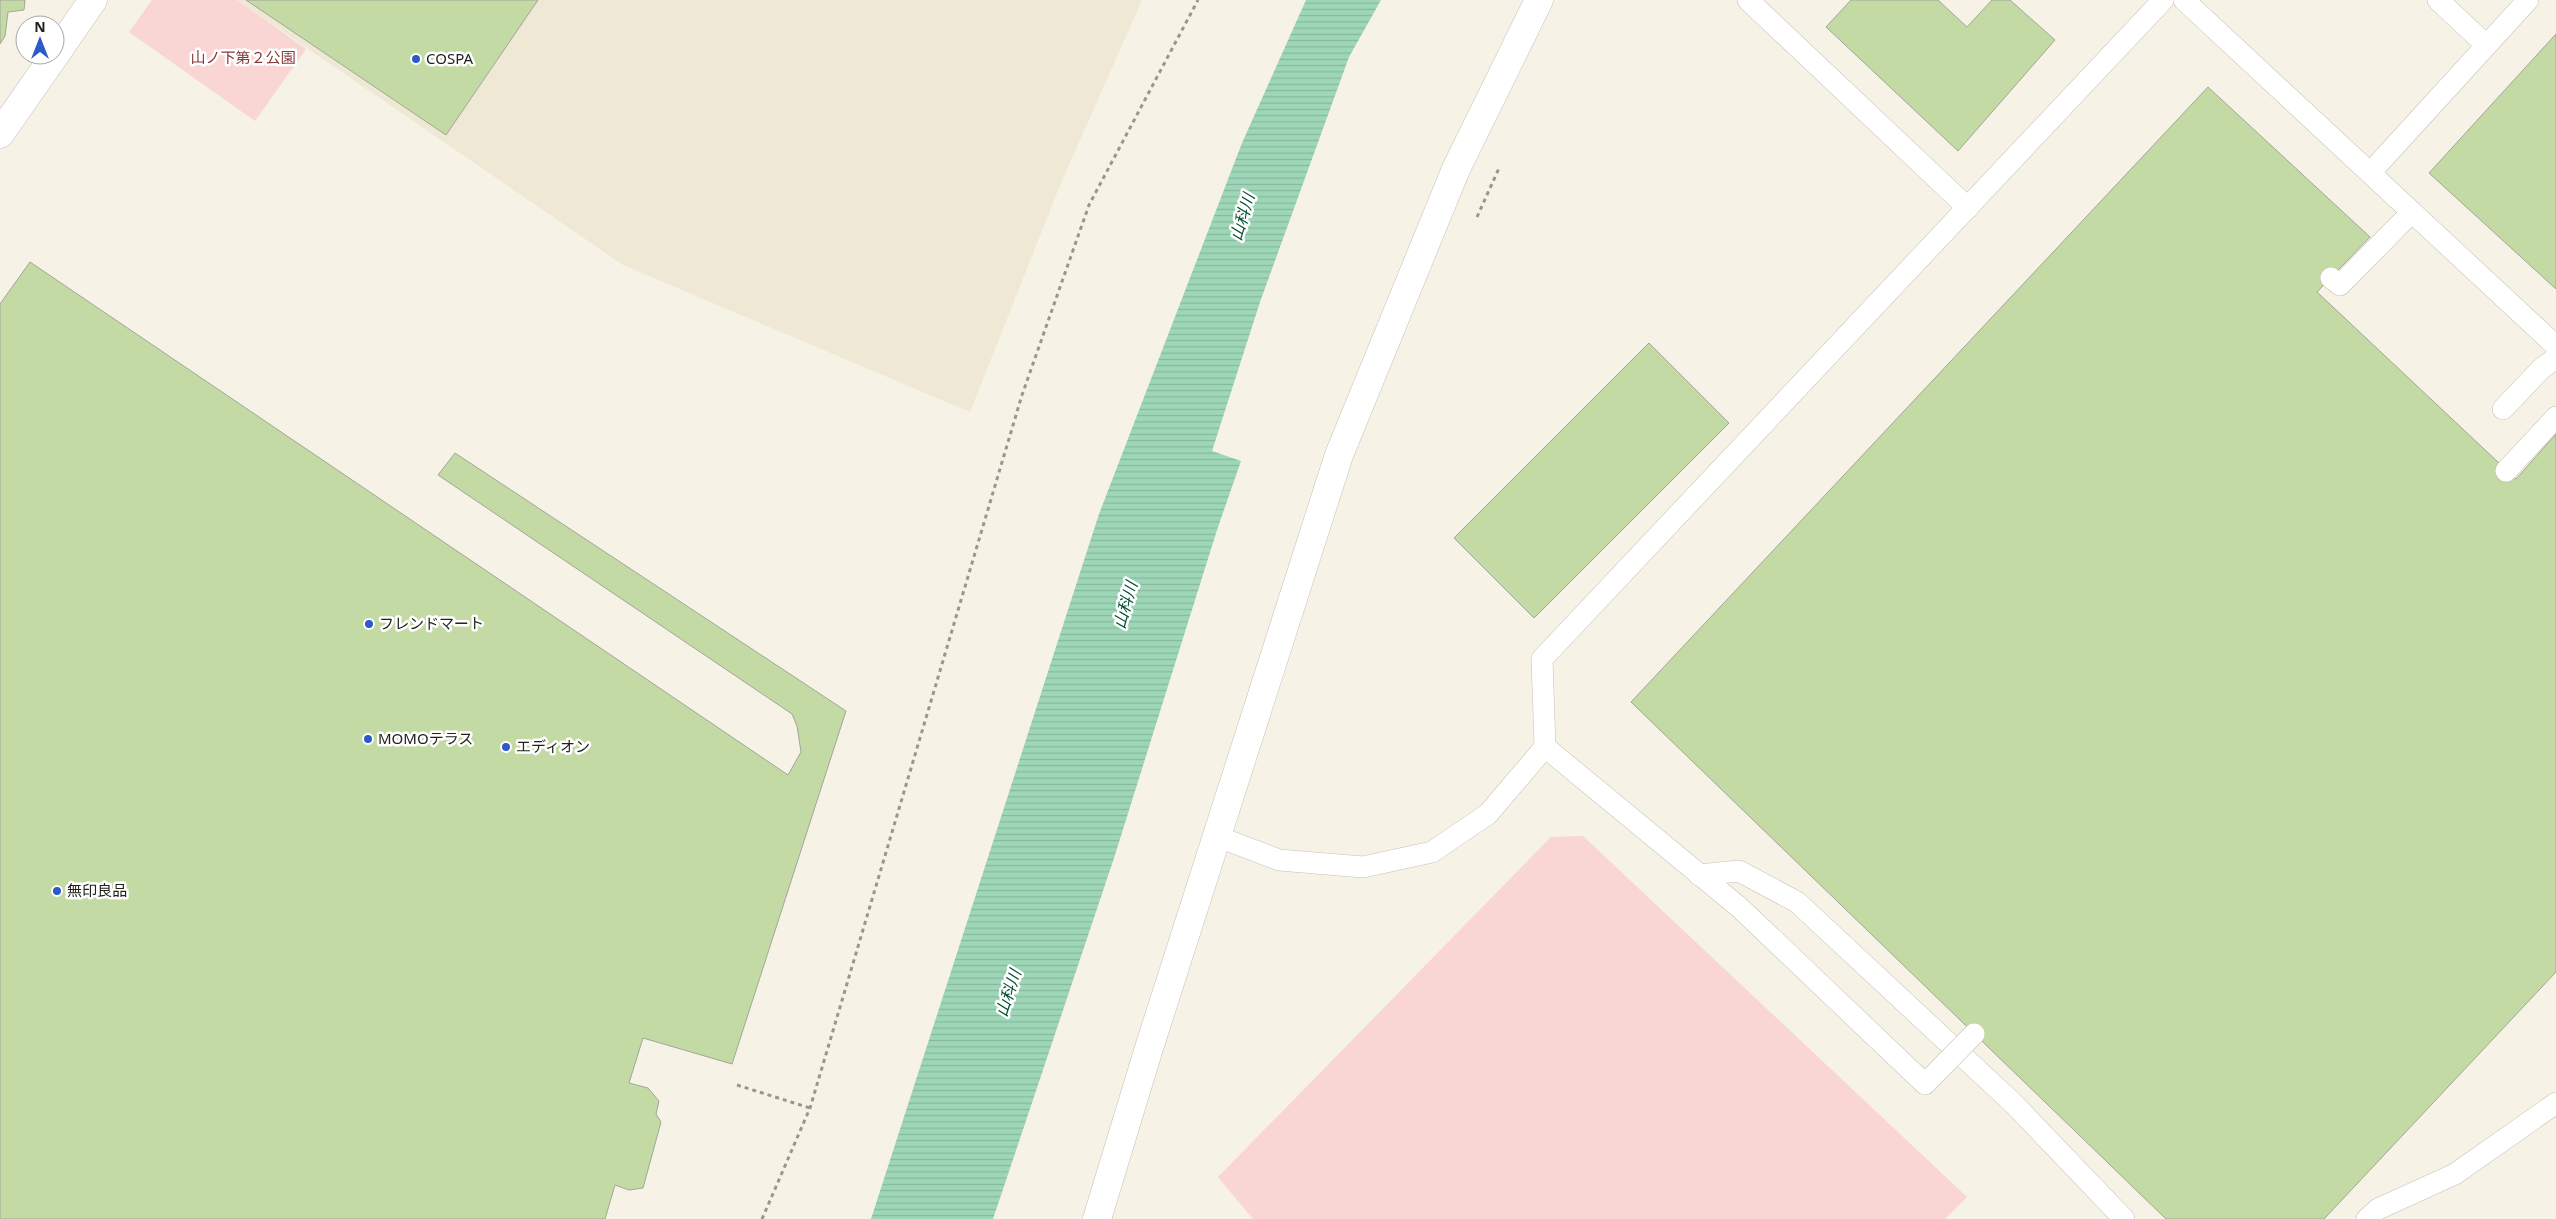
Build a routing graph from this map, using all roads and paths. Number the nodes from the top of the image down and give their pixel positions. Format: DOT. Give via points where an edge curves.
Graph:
graph roads {
  1 [pos="93,0"];
  2 [pos="1198,0"];
  3 [pos="1539,0"];
  4 [pos="2163,0"];
  5 [pos="2184,0"];
  6 [pos="2438,0"];
  7 [pos="2528,0"];
  8 [pos="1755,2"];
  9 [pos="65,41"];
  10 [pos="2486,45"];
  11 [pos="48,65"];
  12 [pos="0,134"];
  13 [pos="1500,164"];
  14 [pos="2370,173"];
  15 [pos="1968,208"];
  16 [pos="2412,212"];
  17 [pos="1476,219"];
  18 [pos="2330,278"];
  19 [pos="2556,346"];
  20 [pos="2556,358"];
  21 [pos="2503,409"];
  22 [pos="2556,417"];
  23 [pos="2506,471"];
  24 [pos="1545,747"];
  25 [pos="1216,836"];
  26 [pos="1700,875"];
  27 [pos="1974,1034"];
  28 [pos="737,1085"];
  29 [pos="2556,1103"];
  30 [pos="810,1108"];
  31 [pos="762,1219"];
  32 [pos="1097,1219"];
  33 [pos="2124,1219"];
  34 [pos="2367,1219"];
  1 -- 9 [label="street"];
  2 -- 30 [label="path" via="1089,205 1025,386"];
  3 -- 25 [label="street" via="1456,169 1339,454"];
  4 -- 15 [label="lane"];
  5 -- 14 [label="lane"];
  6 -- 10 [label="lane"];
  7 -- 10 [label="lane"];
  8 -- 15 [label="lane"];
  10 -- 14 [label="lane"];
  11 -- 12 [label="street"];
  13 -- 17 [label="path"];
  14 -- 16 [label="lane"];
  15 -- 24 [label="lane" via="1542,658"];
  16 -- 18 [label="lane" via="2340,285"];
  16 -- 19 [label="lane"];
  20 -- 21 [label="lane"];
  22 -- 23 [label="lane"];
  24 -- 25 [label="lane" via="1488,814 1432,852 1363,867 1280,860"];
  24 -- 26 [label="lane"];
  25 -- 32 [label="street"];
  26 -- 27 [label="lane, bridge" via="1739,907 1926,1084"];
  26 -- 33 [label="lane" via="1739,871 1797,902 2014,1104"];
  28 -- 30 [label="path"];
  29 -- 34 [label="lane" via="2455,1174 2378,1209"];
  30 -- 31 [label="path"];
}
